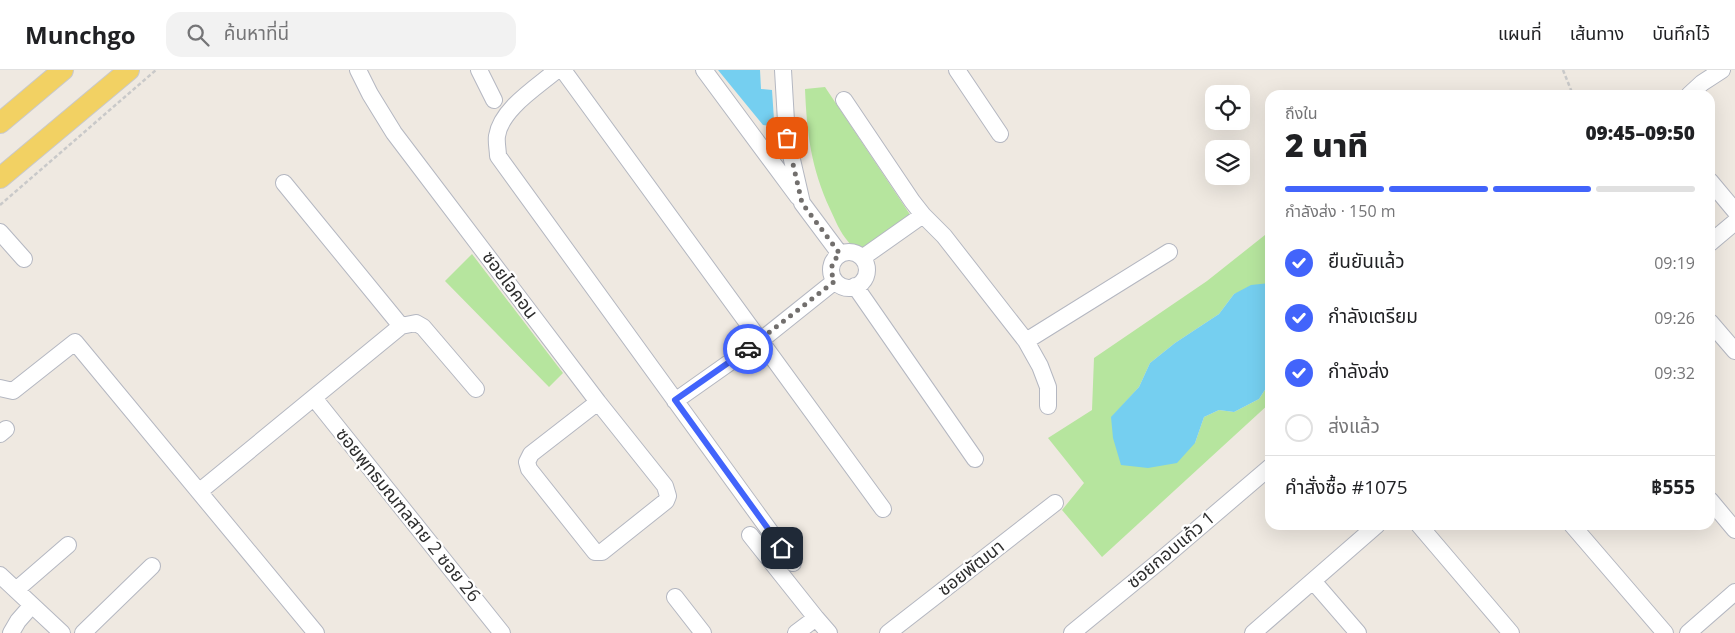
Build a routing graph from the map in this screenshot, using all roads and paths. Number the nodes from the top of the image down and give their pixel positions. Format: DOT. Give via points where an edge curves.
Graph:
graph roads {
  1 [pos="63,70"];
  2 [pos="129,70"];
  3 [pos="156,70"];
  4 [pos="358,70"];
  5 [pos="479,70"];
  6 [pos="557,70"];
  7 [pos="564,70"];
  8 [pos="704,70"];
  9 [pos="783,70"];
  10 [pos="957,70"];
  11 [pos="1563,70"];
  12 [pos="1722,70"];
  13 [pos="1571,90"];
  14 [pos="1694,90"];
  15 [pos="494,100"];
  16 [pos="844,100"];
  17 [pos="0,124"];
  18 [pos="1000,134"];
  19 [pos="0,178"];
  20 [pos="284,183"];
  21 [pos="1715,187"];
  22 [pos="802,203"];
  23 [pos="0,205"];
  24 [pos="1735,211"];
  25 [pos="923,215"];
  26 [pos="1735,222"];
  27 [pos="0,232"];
  28 [pos="1715,239"];
  29 [pos="1169,252"];
  30 [pos="840,254"];
  31 [pos="862,258"];
  32 [pos="24,259"];
  33 [pos="835,281"];
  34 [pos="855,286"];
  35 [pos="401,326"];
  36 [pos="1715,328"];
  37 [pos="760,341"];
  38 [pos="1026,341"];
  39 [pos="1735,351"];
  40 [pos="0,388"];
  41 [pos="476,389"];
  42 [pos="314,398"];
  43 [pos="675,400"];
  44 [pos="598,402"];
  45 [pos="1048,406"];
  46 [pos="975,459"];
  47 [pos="1265,471"];
  48 [pos="200,491"];
  49 [pos="1055,503"];
  50 [pos="1715,506"];
  51 [pos="883,509"];
  52 [pos="1371,530"];
  53 [pos="1423,530"];
  54 [pos="1576,530"];
  55 [pos="1735,530"];
  56 [pos="750,535"];
  57 [pos="68,545"];
  58 [pos="793,563"];
  59 [pos="152,566"];
  60 [pos="0,576"];
  61 [pos="1313,581"];
  62 [pos="16,590"];
  63 [pos="1735,592"];
  64 [pos="675,597"];
  65 [pos="32,605"];
  66 [pos="816,618"];
  67 [pos="1082,630"];
  68 [pos="1263,630"];
  69 [pos="12,633"];
  70 [pos="62,633"];
  71 [pos="83,633"];
  72 [pos="316,633"];
  73 [pos="502,633"];
  74 [pos="703,633"];
  75 [pos="796,633"];
  76 [pos="829,633"];
  77 [pos="888,633"];
  78 [pos="1358,633"];
  79 [pos="1511,633"];
  80 [pos="1665,633"];
  81 [pos="1688,633"];
  1 -- 17 [label="main road"];
  2 -- 19 [label="main road"];
  3 -- 23 [label="path"];
  4 -- 44 [label="street, ซอยไอคอน" via="394,133"];
  5 -- 15 [label="street"];
  6 -- 43 [label="street" via="514,106 501,122 496,137 498,156"];
  7 -- 37 [label="street"];
  8 -- 22 [label="street"];
  9 -- 22 [label="street" via="787,138"];
  10 -- 18 [label="street"];
  11 -- 13 [label="path"];
  12 -- 14 [label="street"];
  16 -- 25 [label="street"];
  20 -- 35 [label="street"];
  21 -- 24 [label="street"];
  22 -- 30 [label="street"];
  25 -- 31 [label="street"];
  25 -- 38 [label="street" via="944,236"];
  26 -- 28 [label="street"];
  27 -- 32 [label="street"];
  29 -- 38 [label="street"];
  30 -- 31 [label="street" via="855,253"];
  30 -- 33 [label="street" via="832,263"];
  31 -- 34 [label="street" via="865,278"];
  33 -- 34 [label="street" via="848,288"];
  33 -- 37 [label="street"];
  34 -- 46 [label="street"];
  35 -- 41 [label="street" via="416,322 422,327"];
  35 -- 42 [label="street"];
  36 -- 39 [label="street"];
  37 -- 43 [label="street"];
  37 -- 51 [label="street"];
  38 -- 45 [label="street" via="1048,387"];
  40 -- 48 [label="street" via="13,391 75,342"];
  42 -- 48 [label="street"];
  42 -- 73 [label="street, ซอยพุทธมณฑลสาย 2 ซอย 26"];
  43 -- 58 [label="street"];
  44 -- 44 [label="street, ซอยไอคอน" via="665,486 668,496 666,501 598,553 529,469 527,462 531,454"];
  47 -- 67 [label="street, ซอยกอบแก้ว 1"];
  48 -- 72 [label="street"];
  49 -- 77 [label="street, ซอยพัฒนา"];
  50 -- 55 [label="street"];
  52 -- 61 [label="street"];
  53 -- 79 [label="street"];
  54 -- 80 [label="street"];
  56 -- 66 [label="street"];
  57 -- 62 [label="street"];
  59 -- 71 [label="street"];
  60 -- 62 [label="street"];
  61 -- 68 [label="street"];
  61 -- 78 [label="street"];
  62 -- 65 [label="street"];
  63 -- 81 [label="street"];
  64 -- 74 [label="street"];
  65 -- 69 [label="street"];
  65 -- 70 [label="street"];
  66 -- 75 [label="street"];
  66 -- 76 [label="street"];
}
